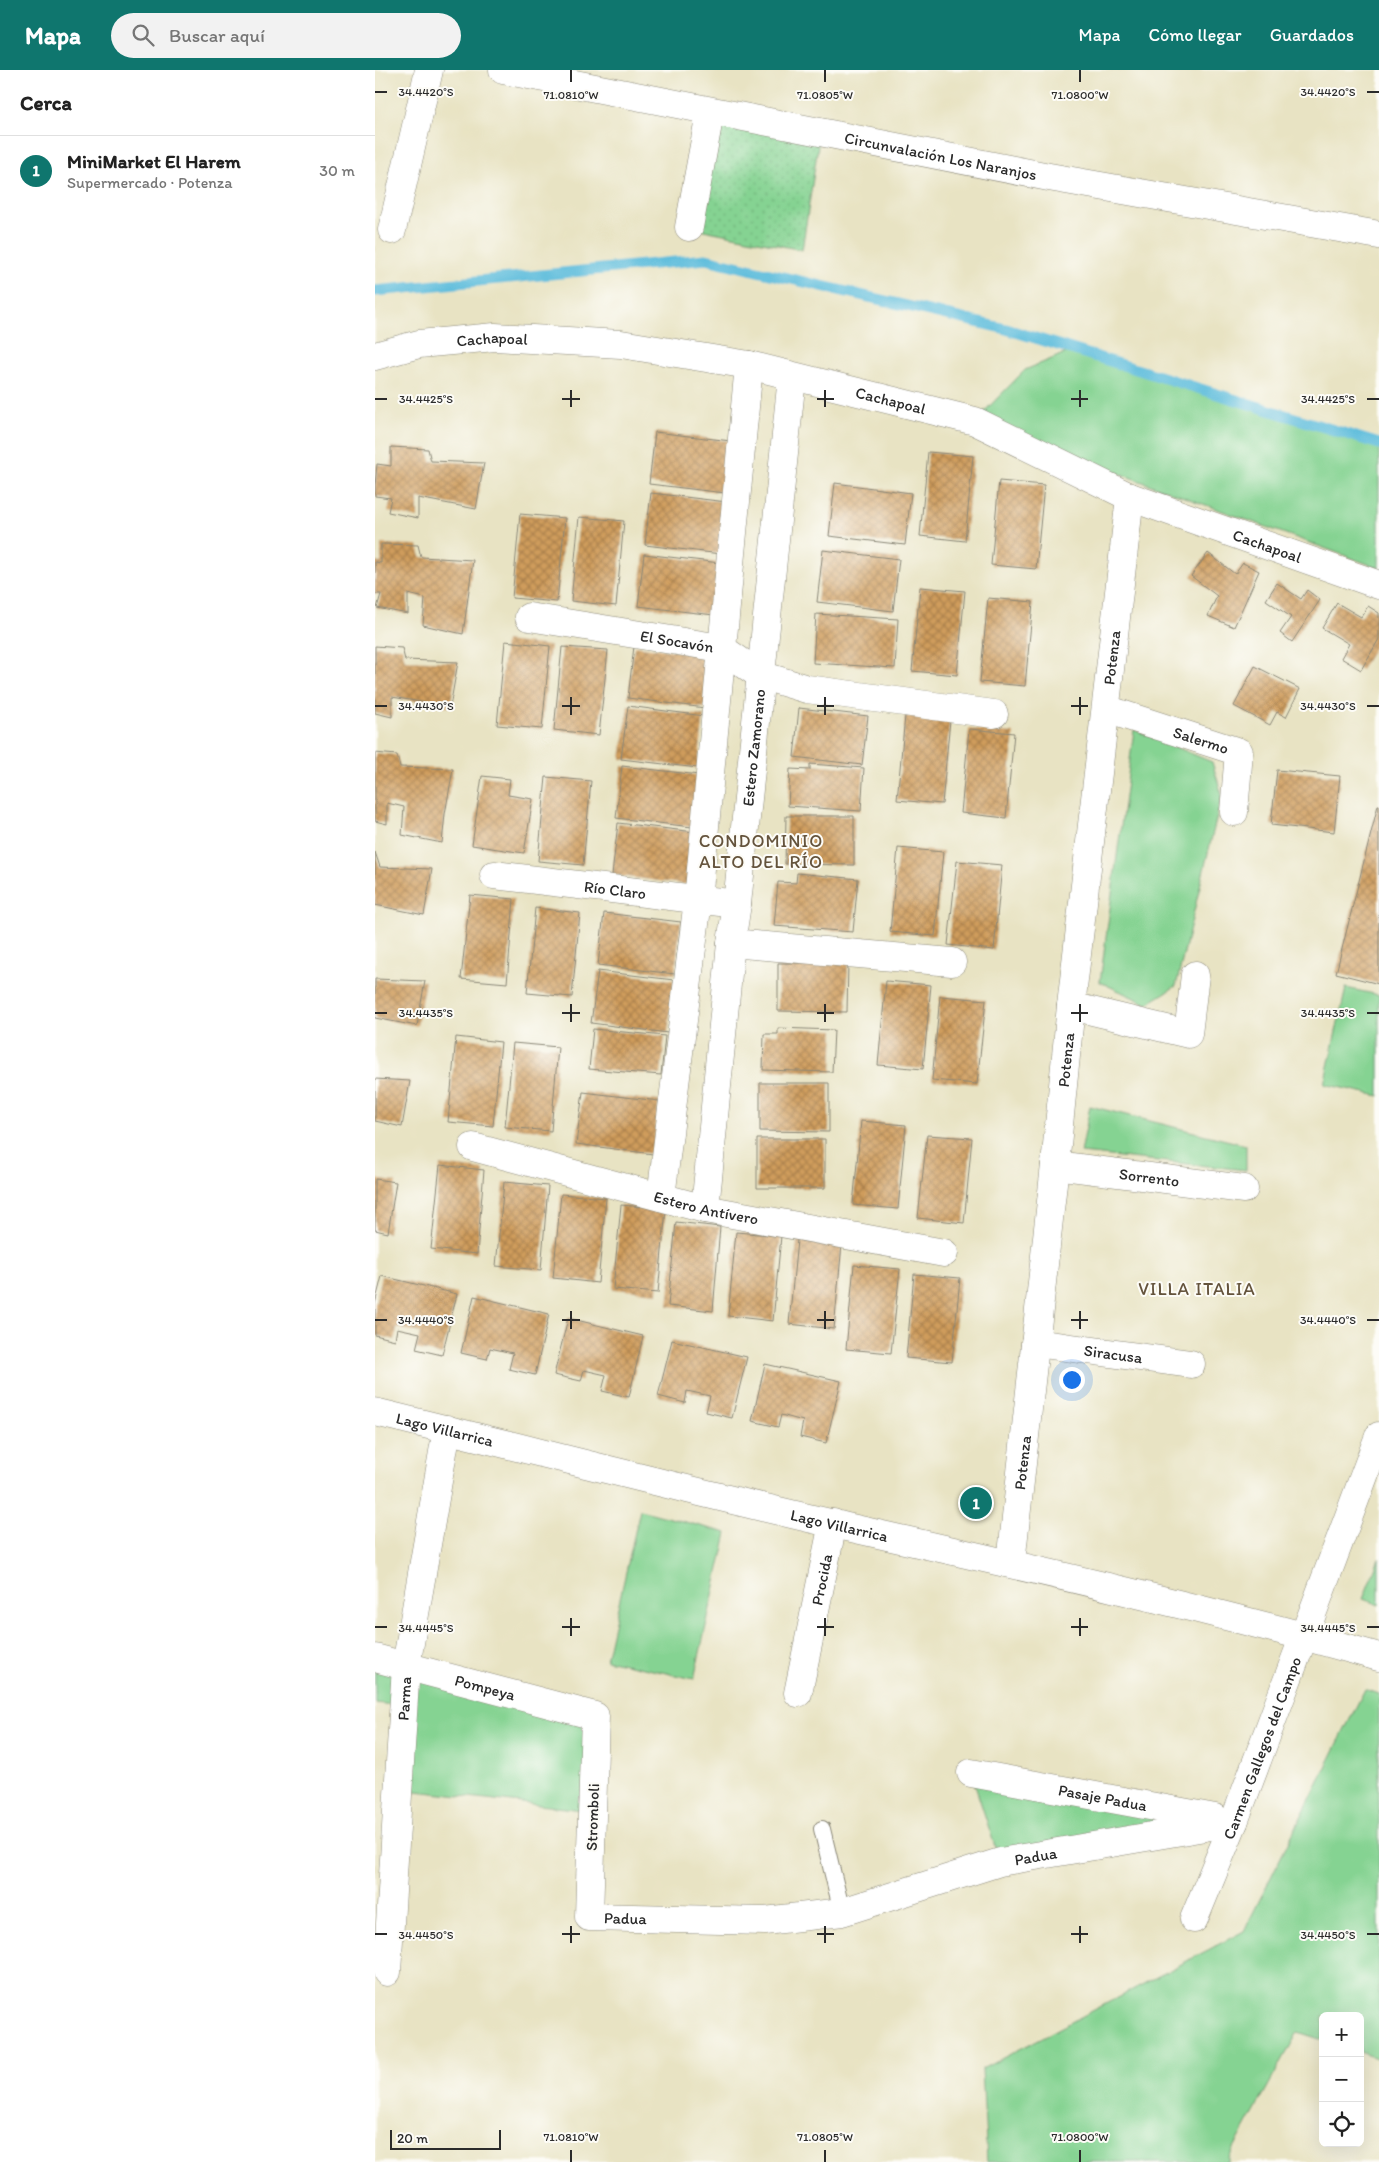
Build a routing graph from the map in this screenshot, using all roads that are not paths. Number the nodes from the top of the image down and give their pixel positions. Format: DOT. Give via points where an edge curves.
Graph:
graph roads {
  1 [pos="429,70"];
  2 [pos="503,70"];
  3 [pos="713,112"];
  4 [pos="689,227"];
  5 [pos="392,230"];
  6 [pos="1379,234"];
  7 [pos="375,356"];
  8 [pos="749,365"];
  9 [pos="792,376"];
  10 [pos="1130,497"];
  11 [pos="1379,584"];
  12 [pos="529,617"];
  13 [pos="721,648"];
  14 [pos="760,675"];
  15 [pos="1106,709"];
  16 [pos="994,714"];
  17 [pos="1235,812"];
  18 [pos="493,875"];
  19 [pos="698,900"];
  20 [pos="737,904"];
  21 [pos="731,943"];
  22 [pos="952,962"];
  23 [pos="1195,975"];
  24 [pos="1071,1006"];
  25 [pos="473,1147"];
  26 [pos="1055,1165"];
  27 [pos="1244,1189"];
  28 [pos="661,1196"];
  29 [pos="705,1209"];
  30 [pos="944,1253"];
  31 [pos="1035,1343"];
  32 [pos="1191,1364"];
  33 [pos="375,1412"];
  34 [pos="447,1429"];
  35 [pos="1379,1436"];
  36 [pos="833,1523"];
  37 [pos="1011,1563"];
  38 [pos="1303,1635"];
  39 [pos="1379,1657"];
  40 [pos="375,1658"];
  41 [pos="406,1666"];
  42 [pos="798,1694"];
  43 [pos="595,1716"];
  44 [pos="971,1773"];
  45 [pos="1234,1822"];
  46 [pos="822,1829"];
  47 [pos="842,1912"];
  48 [pos="589,1917"];
  49 [pos="1194,1919"];
  50 [pos="387,1972"];
  1 -- 5 [label="street"];
  2 -- 3 [label="street, Circunvalación Los Naranjos"];
  3 -- 4 [label="street" via="710,113"];
  3 -- 6 [label="street, Circunvalación Los Naranjos" via="1049,177"];
  7 -- 8 [label="street, Cachapoal" via="419,344 495,337 621,344"];
  8 -- 9 [label="street, Cachapoal"];
  8 -- 13 [label="street"];
  9 -- 10 [label="street, Cachapoal" via="975,421"];
  9 -- 14 [label="street, Estero Zamorano"];
  10 -- 11 [label="street, Cachapoal"];
  10 -- 15 [label="street, Potenza"];
  12 -- 13 [label="street, El Socavón"];
  13 -- 14 [label="street, El Socavón"];
  13 -- 19 [label="street"];
  14 -- 16 [label="street, El Socavón" via="807,689"];
  14 -- 20 [label="street, Estero Zamorano"];
  15 -- 17 [label="street, Salermo" via="1239,752"];
  15 -- 24 [label="street, Potenza"];
  18 -- 19 [label="street, Río Claro"];
  19 -- 20 [label="street, Río Claro"];
  19 -- 28 [label="street"];
  20 -- 21 [label="street, Estero Zamorano"];
  21 -- 22 [label="street"];
  21 -- 29 [label="street, Estero Zamorano"];
  23 -- 24 [label="street" via="1188,1034"];
  24 -- 26 [label="street, Potenza"];
  25 -- 28 [label="street, Estero Antívero"];
  26 -- 27 [label="street, Sorrento"];
  26 -- 31 [label="street, Potenza"];
  28 -- 29 [label="street, Estero Antívero"];
  29 -- 30 [label="street, Estero Antívero"];
  31 -- 32 [label="street, Siracusa"];
  31 -- 37 [label="street, Potenza"];
  33 -- 34 [label="street, Lago Villarrica"];
  34 -- 36 [label="street, Lago Villarrica"];
  34 -- 41 [label="street, Parma"];
  35 -- 38 [label="street, Carmen Gallegos del Campo"];
  36 -- 37 [label="street, Lago Villarrica"];
  36 -- 42 [label="street, Procida"];
  37 -- 38 [label="street, Lago Villarrica"];
  38 -- 39 [label="street, Lago Villarrica"];
  38 -- 45 [label="street, Carmen Gallegos del Campo"];
  40 -- 41 [label="street, Pompeya"];
  41 -- 43 [label="street, Pompeya"];
  41 -- 50 [label="street, Parma"];
  43 -- 48 [label="street, Stromboli"];
  44 -- 45 [label="street, Pasaje Padua"];
  45 -- 47 [label="street, Padua" via="1000,1862"];
  45 -- 49 [label="street, Carmen Gallegos del Campo"];
  46 -- 47 [label="lane"];
  47 -- 48 [label="street, Padua" via="765,1921"];
}
